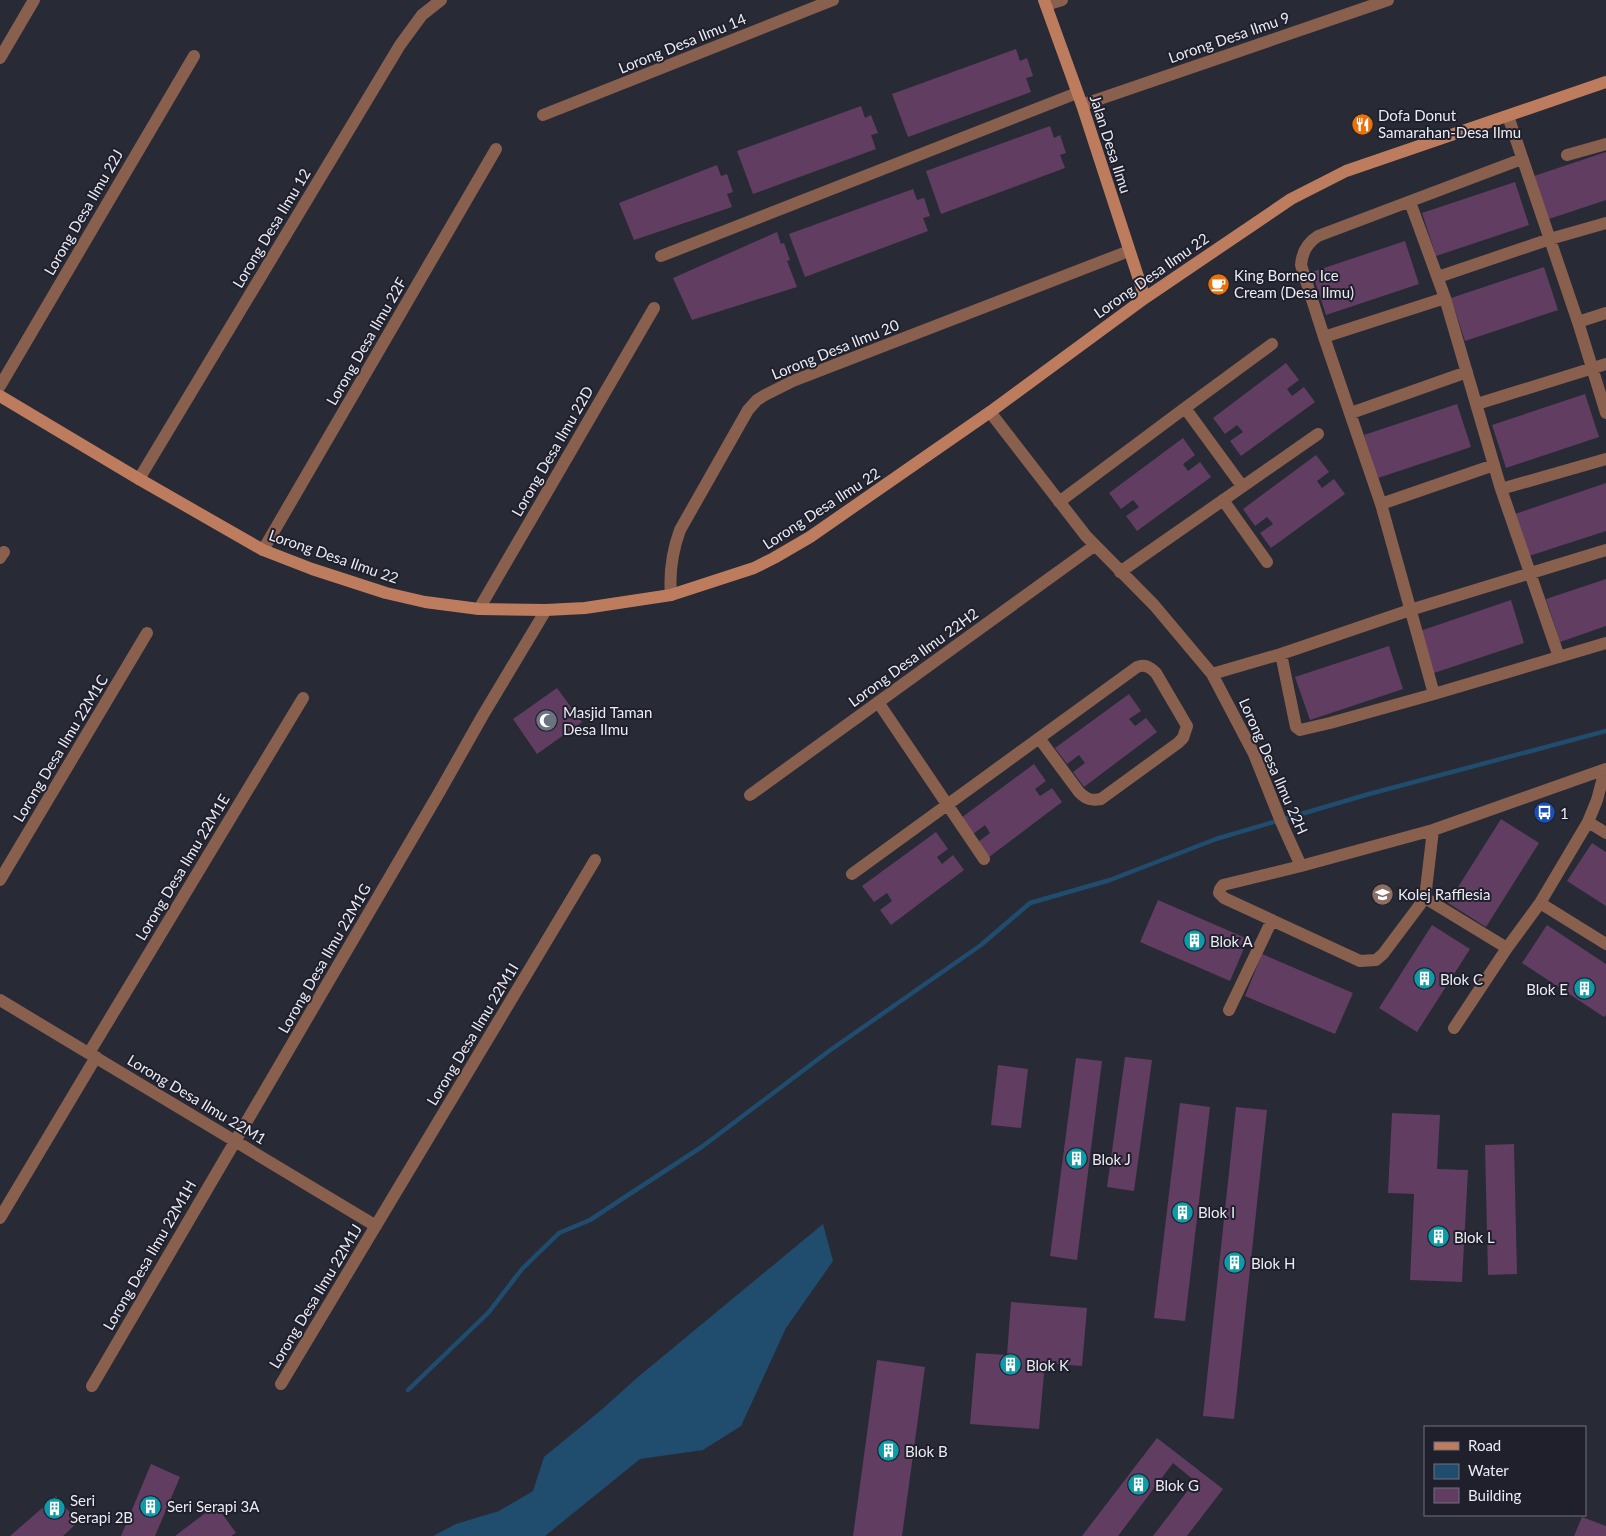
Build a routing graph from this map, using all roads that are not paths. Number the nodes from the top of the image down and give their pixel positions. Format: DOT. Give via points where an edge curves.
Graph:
graph roads {
  1 [pos="34,0"];
  2 [pos="440,0"];
  3 [pos="833,0"];
  4 [pos="1062,0"];
  5 [pos="1388,0"];
  6 [pos="1045,3"];
  7 [pos="194,56"];
  8 [pos="0,58"];
  9 [pos="1606,82"];
  10 [pos="1080,99"];
  11 [pos="542,116"];
  12 [pos="1508,116"];
  13 [pos="1606,144"];
  14 [pos="496,149"];
  15 [pos="1567,156"];
  16 [pos="1522,159"];
  17 [pos="1410,202"];
  18 [pos="1606,223"];
  19 [pos="1550,239"];
  20 [pos="1129,251"];
  21 [pos="661,256"];
  22 [pos="1438,277"];
  23 [pos="1145,298"];
  24 [pos="1445,298"];
  25 [pos="654,308"];
  26 [pos="1606,313"];
  27 [pos="1578,322"];
  28 [pos="1324,337"];
  29 [pos="1272,344"];
  30 [pos="1606,364"];
  31 [pos="1592,369"];
  32 [pos="1467,372"];
  33 [pos="0,386"];
  34 [pos="0,396"];
  35 [pos="1477,404"];
  36 [pos="1185,408"];
  37 [pos="990,412"];
  38 [pos="1351,413"];
  39 [pos="1606,413"];
  40 [pos="1318,434"];
  41 [pos="1606,458"];
  42 [pos="1494,465"];
  43 [pos="139,480"];
  44 [pos="1242,486"];
  45 [pos="1501,489"];
  46 [pos="1223,500"];
  47 [pos="1059,502"];
  48 [pos="1380,504"];
  49 [pos="1094,546"];
  50 [pos="263,550"];
  51 [pos="1606,550"];
  52 [pos="1267,562"];
  53 [pos="1120,572"];
  54 [pos="1531,573"];
  55 [pos="671,595"];
  56 [pos="478,609"];
  57 [pos="546,610"];
  58 [pos="1410,610"];
  59 [pos="147,633"];
  60 [pos="1606,643"];
  61 [pos="1281,654"];
  62 [pos="1559,657"];
  63 [pos="1212,674"];
  64 [pos="1434,694"];
  65 [pos="303,698"];
  66 [pos="878,702"];
  67 [pos="1039,738"];
  68 [pos="1605,769"];
  69 [pos="750,795"];
  70 [pos="946,804"];
  71 [pos="1588,822"];
  72 [pos="1433,830"];
  73 [pos="1606,833"];
  74 [pos="984,859"];
  75 [pos="596,860"];
  76 [pos="1301,866"];
  77 [pos="852,874"];
  78 [pos="0,880"];
  79 [pos="1425,898"];
  80 [pos="1540,903"];
  81 [pos="1272,920"];
  82 [pos="1606,944"];
  83 [pos="1507,948"];
  84 [pos="0,1000"];
  85 [pos="1229,1010"];
  86 [pos="1454,1028"];
  87 [pos="92,1055"];
  88 [pos="235,1141"];
  89 [pos="0,1218"];
  90 [pos="376,1226"];
  91 [pos="281,1384"];
  92 [pos="92,1386"];
  1 -- 8 [label="street"];
  2 -- 43 [label="street, Lorong Desa Ilmu 12" via="422,15 400,45"];
  3 -- 11 [label="street, Lorong Desa Ilmu 14"];
  4 -- 6 [label="street"];
  5 -- 10 [label="street, Lorong Desa Ilmu 9"];
  6 -- 10 [label="street, Jalan Desa Ilmu"];
  7 -- 33 [label="street, Lorong Desa Ilmu 22J"];
  9 -- 12 [label="street, Lorong Desa Ilmu 22"];
  10 -- 20 [label="street, Jalan Desa Ilmu"];
  10 -- 21 [label="street, Lorong Desa Ilmu 9"];
  12 -- 16 [label="street"];
  12 -- 23 [label="street, Lorong Desa Ilmu 22" via="1346,171 1265,215"];
  13 -- 15 [label="street"];
  14 -- 50 [label="street, Lorong Desa Ilmu 22F"];
  16 -- 17 [label="street"];
  16 -- 19 [label="street"];
  17 -- 22 [label="street"];
  17 -- 28 [label="street" via="1318,236 1308,244 1301,265"];
  18 -- 19 [label="street"];
  19 -- 22 [label="street"];
  19 -- 27 [label="street"];
  20 -- 23 [label="street, Jalan Desa Ilmu"];
  20 -- 55 [label="street, Lorong Desa Ilmu 20" via="793,381 757,400 741,421 680,530 671,566"];
  22 -- 24 [label="street"];
  23 -- 37 [label="street, Lorong Desa Ilmu 22"];
  24 -- 28 [label="street"];
  24 -- 32 [label="street"];
  25 -- 56 [label="street, Lorong Desa Ilmu 22D"];
  26 -- 27 [label="street"];
  27 -- 31 [label="street"];
  28 -- 38 [label="street"];
  29 -- 36 [label="street"];
  30 -- 31 [label="street"];
  31 -- 35 [label="street"];
  31 -- 39 [label="street"];
  32 -- 35 [label="street"];
  32 -- 38 [label="street"];
  34 -- 43 [label="street, Lorong Desa Ilmu 22"];
  35 -- 42 [label="street"];
  36 -- 44 [label="street"];
  36 -- 47 [label="street"];
  37 -- 47 [label="street, Lorong Desa Ilmu 22H"];
  37 -- 55 [label="street, Lorong Desa Ilmu 22" via="840,518 774,558 740,573"];
  38 -- 48 [label="street"];
  40 -- 44 [label="street"];
  41 -- 45 [label="street"];
  42 -- 45 [label="street"];
  42 -- 48 [label="street"];
  43 -- 50 [label="street, Lorong Desa Ilmu 22"];
  44 -- 46 [label="street"];
  45 -- 54 [label="street"];
  46 -- 52 [label="street"];
  46 -- 53 [label="street"];
  47 -- 49 [label="street, Lorong Desa Ilmu 22H"];
  48 -- 58 [label="street"];
  49 -- 53 [label="street, Lorong Desa Ilmu 22H"];
  49 -- 66 [label="street, Lorong Desa Ilmu 22H2"];
  50 -- 56 [label="street, Lorong Desa Ilmu 22" via="386,593"];
  51 -- 54 [label="street"];
  53 -- 63 [label="street, Lorong Desa Ilmu 22H" via="1165,617"];
  54 -- 58 [label="street"];
  54 -- 62 [label="street"];
  55 -- 57 [label="street, Lorong Desa Ilmu 22" via="584,608"];
  56 -- 57 [label="street, Lorong Desa Ilmu 22"];
  57 -- 88 [label="street, Lorong Desa Ilmu 22M1G"];
  58 -- 61 [label="street"];
  58 -- 64 [label="street"];
  59 -- 78 [label="street, Lorong Desa Ilmu 22M1C"];
  60 -- 62 [label="street"];
  61 -- 63 [label="street"];
  61 -- 64 [label="street" via="1298,730"];
  62 -- 64 [label="street"];
  63 -- 76 [label="street, Lorong Desa Ilmu 22H" via="1265,780"];
  65 -- 87 [label="street, Lorong Desa Ilmu 22M1E"];
  66 -- 69 [label="street, Lorong Desa Ilmu 22H2"];
  66 -- 70 [label="street"];
  67 -- 67 [label="street" via="1141,666 1156,673 1187,726 1178,743 1096,800 1090,800 1079,792"];
  67 -- 70 [label="street"];
  68 -- 71 [label="street"];
  68 -- 72 [label="street"];
  70 -- 74 [label="street"];
  70 -- 77 [label="street"];
  71 -- 73 [label="street"];
  71 -- 80 [label="street"];
  72 -- 76 [label="street"];
  72 -- 79 [label="street"];
  75 -- 90 [label="street, Lorong Desa Ilmu 22M1I"];
  76 -- 81 [label="street" via="1221,886 1220,896"];
  79 -- 81 [label="street" via="1380,957 1370,961 1360,960"];
  79 -- 83 [label="street"];
  80 -- 82 [label="street"];
  80 -- 83 [label="street"];
  81 -- 85 [label="street"];
  83 -- 86 [label="street"];
  84 -- 87 [label="street, Lorong Desa Ilmu 22M1"];
  87 -- 88 [label="street, Lorong Desa Ilmu 22M1"];
  87 -- 89 [label="street, Lorong Desa Ilmu 22M1E"];
  88 -- 90 [label="street, Lorong Desa Ilmu 22M1"];
  88 -- 92 [label="street, Lorong Desa Ilmu 22M1H"];
  90 -- 91 [label="street, Lorong Desa Ilmu 22M1J"];
}
